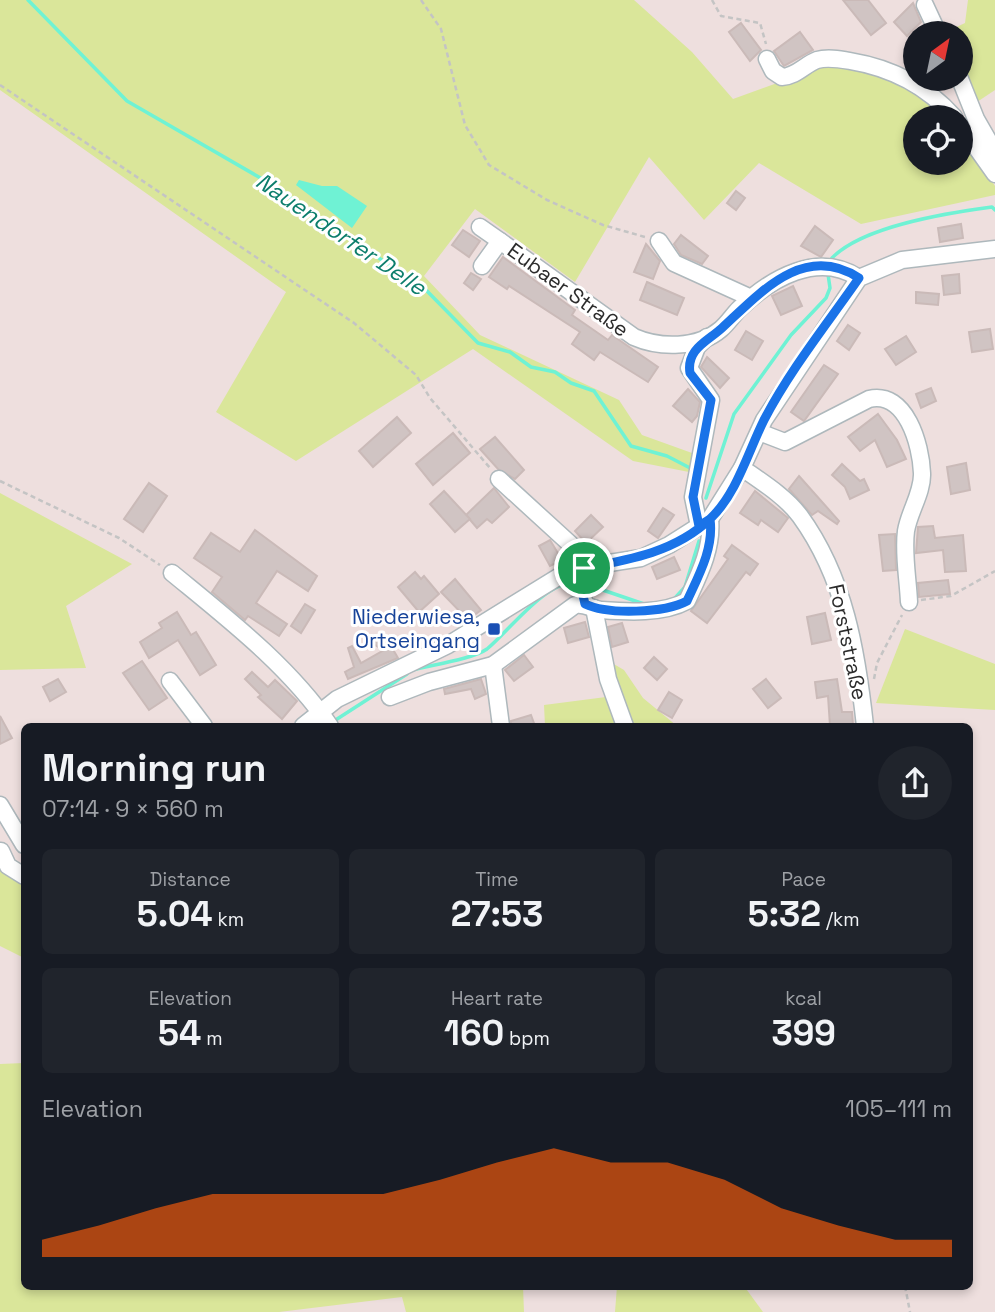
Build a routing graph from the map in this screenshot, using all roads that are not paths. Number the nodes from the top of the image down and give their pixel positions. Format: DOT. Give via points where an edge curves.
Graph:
graph roads {
  1 [pos="925,5"];
  2 [pos="933,21"];
  3 [pos="767,59"];
  4 [pos="965,91"];
  5 [pos="942,105"];
  6 [pos="973,143"];
  7 [pos="995,152"];
  8 [pos="995,174"];
  9 [pos="480,227"];
  10 [pos="500,241"];
  11 [pos="659,241"];
  12 [pos="995,249"];
  13 [pos="482,266"];
  14 [pos="859,278"];
  15 [pos="751,298"];
  16 [pos="707,337"];
  17 [pos="759,432"];
  18 [pos="742,468"];
  19 [pos="499,479"];
  20 [pos="704,522"];
  21 [pos="172,573"];
  22 [pos="585,589"];
  23 [pos="909,602"];
  24 [pos="493,665"];
  25 [pos="170,681"];
  26 [pos="390,697"];
  27 [pos="326,719"];
  28 [pos="202,723"];
  29 [pos="501,723"];
  30 [pos="624,723"];
  31 [pos="865,723"];
  32 [pos="0,805"];
  33 [pos="21,839"];
  34 [pos="21,845"];
  35 [pos="0,851"];
  36 [pos="21,874"];
  1 -- 2 [label="street"];
  3 -- 5 [label="street" via="782,77 817,60 881,68 925,89"];
  4 -- 7 [label="street"];
  6 -- 8 [label="street"];
  9 -- 10 [label="street"];
  10 -- 13 [label="street, Eubaer Straße"];
  10 -- 16 [label="street, Eubaer Straße" via="634,337 670,346"];
  11 -- 15 [label="street" via="674,263"];
  12 -- 14 [label="street" via="902,260"];
  14 -- 15 [label="street, Eubaer Straße" via="845,269 821,264 792,273"];
  14 -- 17 [label="street, Eubaer Straße"];
  15 -- 16 [label="street, Eubaer Straße" via="721,330"];
  16 -- 20 [label="street, Eubaer Straße" via="697,347 689,368 711,400 693,497"];
  17 -- 18 [label="street, Eubaer Straße"];
  17 -- 23 [label="street" via="785,442 869,399 882,397 898,406 910,424 922,475 906,532"];
  18 -- 20 [label="street, Eubaer Straße"];
  18 -- 31 [label="street, Forststraße" via="799,515 838,582"];
  19 -- 22 [label="street" via="580,553"];
  20 -- 22 [label="street, Eubaer Straße"];
  20 -- 22 [label="street, Eubaer Straße" via="712,532 687,601 652,612"];
  21 -- 27 [label="street" via="246,635"];
  22 -- 24 [label="street, Eubaer Straße" via="575,605"];
  22 -- 27 [label="street, Eubaer Straße" via="563,574 448,645 392,670"];
  22 -- 30 [label="street"];
  24 -- 26 [label="street, Eubaer Straße"];
  24 -- 29 [label="street"];
  25 -- 28 [label="street"];
  32 -- 33 [label="street"];
  34 -- 35 [label="street"];
  35 -- 36 [label="street" via="8,866"];
}
